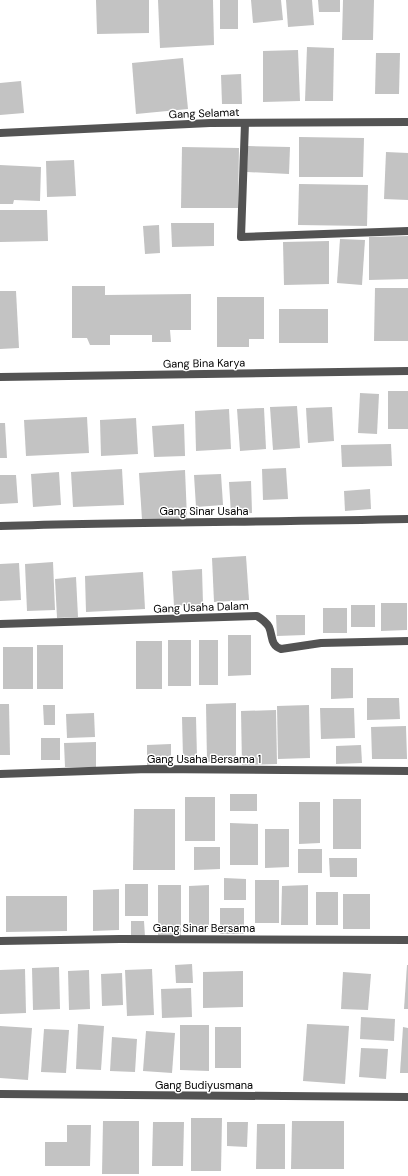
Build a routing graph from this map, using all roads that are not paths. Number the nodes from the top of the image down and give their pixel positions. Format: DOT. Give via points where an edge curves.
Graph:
graph roads {
  1 [pos="408,122"];
  2 [pos="245,123"];
  3 [pos="0,133"];
  4 [pos="408,231"];
  5 [pos="408,371"];
  6 [pos="0,377"];
  7 [pos="408,519"];
  8 [pos="0,526"];
  9 [pos="0,624"];
  10 [pos="408,641"];
  11 [pos="408,771"];
  12 [pos="0,774"];
  13 [pos="408,940"];
  14 [pos="0,941"];
  15 [pos="0,1094"];
  16 [pos="408,1097"];
  1 -- 2 [label="street, Gang Selamat"];
  2 -- 3 [label="street, Gang Selamat"];
  2 -- 4 [label="street" via="241,237"];
  5 -- 6 [label="street, Gang Bina Karya"];
  7 -- 8 [label="street, Gang Sinar Usaha"];
  9 -- 10 [label="street, Gang Usaha Dalam" via="257,616 269,629 276,647 282,649 321,643"];
  11 -- 12 [label="street, Gang Usaha Bersama 1" via="148,769"];
  13 -- 14 [label="street, Gang Sinar Bersama"];
  15 -- 16 [label="street, Gang Budiyusmana"];
}
